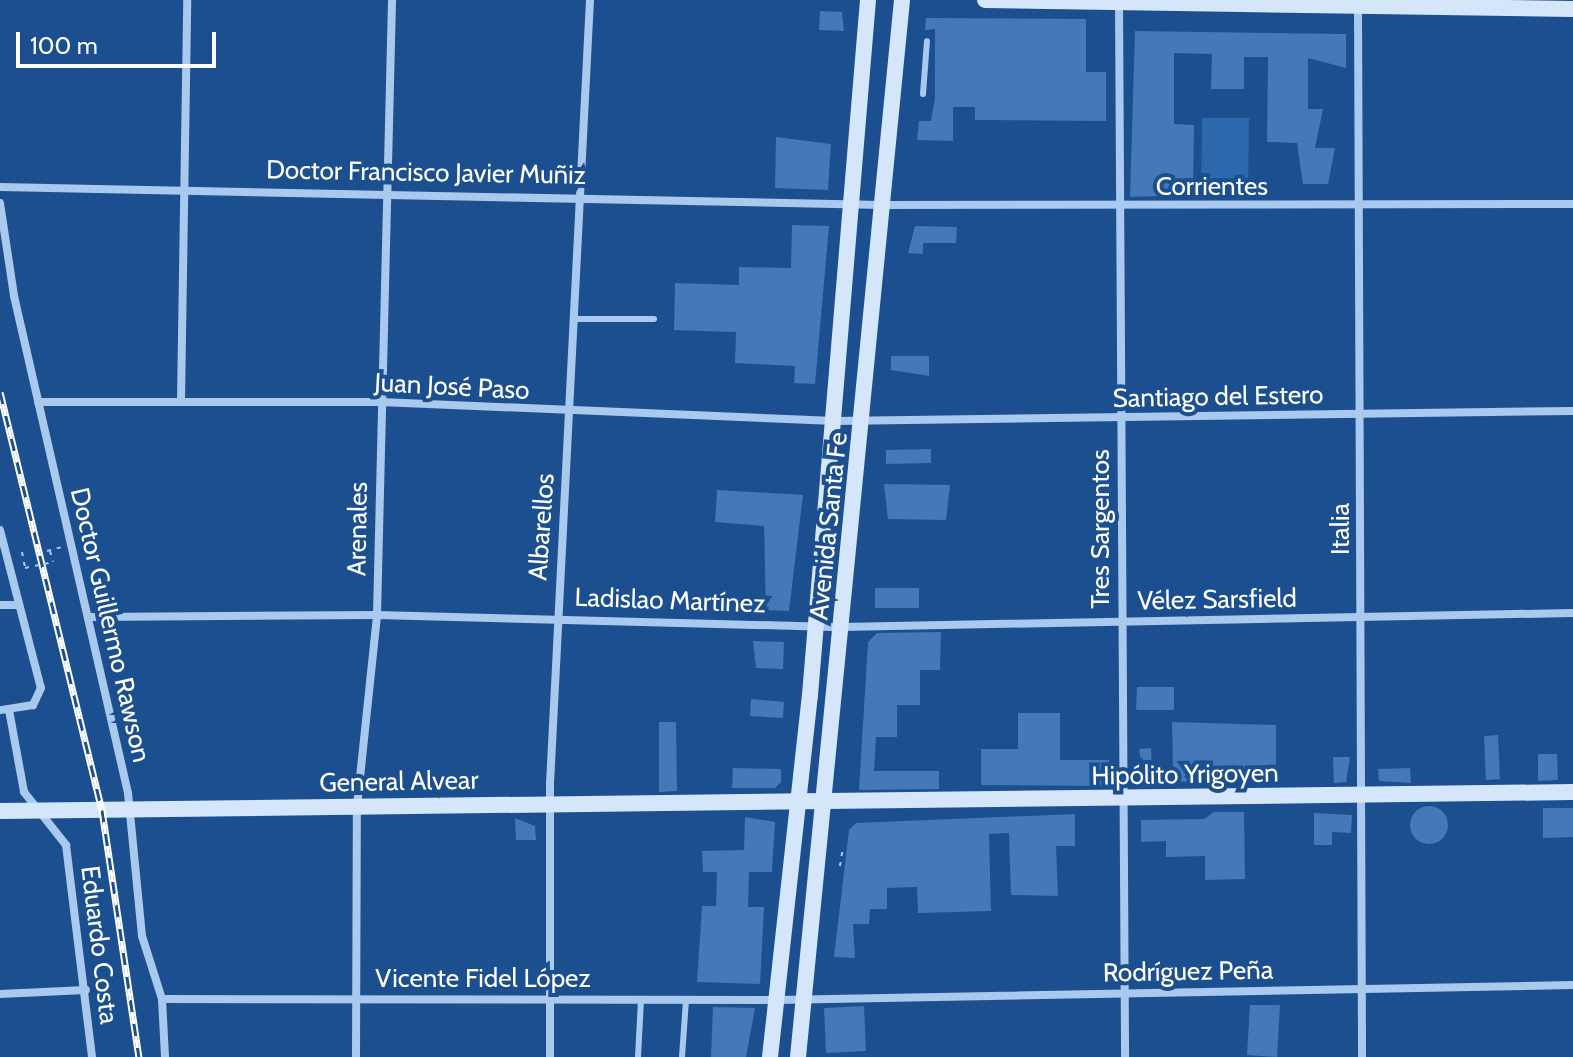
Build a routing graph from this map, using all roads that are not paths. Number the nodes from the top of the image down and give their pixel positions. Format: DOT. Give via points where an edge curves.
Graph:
graph roads {
  1 [pos="187,0"];
  2 [pos="392,0"];
  3 [pos="590,0"];
  4 [pos="868,0"];
  5 [pos="902,0"];
  6 [pos="985,0"];
  7 [pos="1119,1"];
  8 [pos="1358,2"];
  9 [pos="1573,9"];
  10 [pos="927,41"];
  11 [pos="923,94"];
  12 [pos="0,187"];
  13 [pos="184,190"];
  14 [pos="385,191"];
  15 [pos="584,195"];
  16 [pos="0,203"];
  17 [pos="1573,204"];
  18 [pos="852,205"];
  19 [pos="882,205"];
  20 [pos="1121,206"];
  21 [pos="1359,208"];
  22 [pos="576,319"];
  23 [pos="654,319"];
  24 [pos="181,400"];
  25 [pos="38,402"];
  26 [pos="380,402"];
  27 [pos="1573,411"];
  28 [pos="570,414"];
  29 [pos="1360,414"];
  30 [pos="1121,418"];
  31 [pos="864,420"];
  32 [pos="835,421"];
  33 [pos="0,530"];
  34 [pos="0,605"];
  35 [pos="19,605"];
  36 [pos="1573,613"];
  37 [pos="377,615"];
  38 [pos="1361,616"];
  39 [pos="91,617"];
  40 [pos="556,617"];
  41 [pos="1121,622"];
  42 [pos="815,627"];
  43 [pos="842,627"];
  44 [pos="4,710"];
  45 [pos="1573,792"];
  46 [pos="1364,794"];
  47 [pos="1123,801"];
  48 [pos="549,804"];
  49 [pos="799,805"];
  50 [pos="357,806"];
  51 [pos="828,806"];
  52 [pos="38,810"];
  53 [pos="0,811"];
  54 [pos="131,811"];
  55 [pos="1573,985"];
  56 [pos="86,990"];
  57 [pos="1362,990"];
  58 [pos="1125,992"];
  59 [pos="0,994"];
  60 [pos="804,997"];
  61 [pos="355,998"];
  62 [pos="162,999"];
  63 [pos="548,999"];
  64 [pos="641,999"];
  65 [pos="686,1000"];
  66 [pos="777,1000"];
  67 [pos="92,1057"];
  68 [pos="165,1057"];
  69 [pos="356,1057"];
  70 [pos="550,1057"];
  71 [pos="638,1057"];
  72 [pos="682,1057"];
  73 [pos="770,1057"];
  74 [pos="798,1057"];
  75 [pos="1125,1057"];
  76 [pos="1362,1057"];
  1 -- 13 [label="street"];
  2 -- 14 [label="street, Arenales"];
  3 -- 15 [label="street, Albarellos"];
  4 -- 18 [label="street, Avenida Santa Fe"];
  5 -- 19 [label="street, Avenida Santa Fe"];
  6 -- 7 [label="street"];
  7 -- 8 [label="street"];
  7 -- 20 [label="street, Tres Sargentos"];
  8 -- 9 [label="street"];
  8 -- 21 [label="street, Italia"];
  10 -- 11 [label="lane"];
  12 -- 13 [label="street, Doctor Francisco Javier Muñiz"];
  13 -- 14 [label="street, Doctor Francisco Javier Muñiz"];
  13 -- 24 [label="street"];
  14 -- 15 [label="street, Doctor Francisco Javier Muñiz"];
  14 -- 26 [label="street, Arenales"];
  15 -- 18 [label="street, Doctor Francisco Javier Muñiz"];
  15 -- 22 [label="street, Albarellos"];
  16 -- 25 [label="street, Doctor Guillermo Rawson"];
  17 -- 21 [label="street, Corrientes"];
  18 -- 19 [label="street, Corrientes"];
  18 -- 32 [label="street, Avenida Santa Fe"];
  19 -- 20 [label="street, Corrientes"];
  19 -- 31 [label="street, Avenida Santa Fe"];
  20 -- 21 [label="street, Corrientes"];
  20 -- 30 [label="street, Tres Sargentos"];
  21 -- 29 [label="street, Italia"];
  22 -- 23 [label="lane"];
  22 -- 28 [label="street, Albarellos"];
  24 -- 25 [label="street, Juan José Paso"];
  24 -- 26 [label="street, Juan José Paso"];
  25 -- 39 [label="street, Doctor Guillermo Rawson"];
  26 -- 28 [label="street, Juan José Paso"];
  26 -- 37 [label="street, Arenales"];
  27 -- 29 [label="street, Santiago del Estero"];
  28 -- 32 [label="street, Juan José Paso"];
  28 -- 40 [label="street, Albarellos"];
  29 -- 30 [label="street, Santiago del Estero"];
  29 -- 38 [label="street, Italia"];
  30 -- 31 [label="street, Santiago del Estero"];
  30 -- 41 [label="street, Tres Sargentos"];
  31 -- 32 [label="street, Juan José Paso"];
  31 -- 43 [label="street, Avenida Santa Fe"];
  32 -- 42 [label="street, Avenida Santa Fe"];
  33 -- 35 [label="street"];
  34 -- 35 [label="street"];
  35 -- 44 [label="street" via="40,699"];
  36 -- 38 [label="street, Vélez Sarsfield"];
  37 -- 39 [label="street, Ladislao Martínez"];
  37 -- 40 [label="street, Ladislao Martínez"];
  37 -- 50 [label="street, Arenales"];
  38 -- 41 [label="street, Vélez Sarsfield"];
  38 -- 46 [label="street, Italia"];
  39 -- 54 [label="street, Doctor Guillermo Rawson"];
  40 -- 42 [label="street, Ladislao Martínez"];
  40 -- 48 [label="street, Albarellos"];
  41 -- 43 [label="street, Vélez Sarsfield"];
  41 -- 47 [label="street, Tres Sargentos"];
  42 -- 43 [label="street, Vélez Sarsfield"];
  42 -- 49 [label="street, Avenida Santa Fe"];
  43 -- 51 [label="street, Avenida Santa Fe"];
  44 -- 52 [label="street, Eduardo Costa" via="24,792"];
  45 -- 46 [label="street, Hipólito Yrigoyen"];
  46 -- 47 [label="street, Hipólito Yrigoyen"];
  46 -- 57 [label="street, Italia"];
  47 -- 51 [label="street, Hipólito Yrigoyen"];
  47 -- 58 [label="street, Tres Sargentos"];
  48 -- 49 [label="street, General Alvear"];
  48 -- 50 [label="street, General Alvear"];
  48 -- 63 [label="street, Albarellos"];
  49 -- 51 [label="street, Hipólito Yrigoyen"];
  49 -- 66 [label="street, Avenida Santa Fe"];
  50 -- 54 [label="street, General Alvear"];
  50 -- 61 [label="street, Arenales"];
  51 -- 60 [label="street, Avenida Santa Fe"];
  52 -- 53 [label="street, General Alvear"];
  52 -- 54 [label="street, General Alvear"];
  52 -- 56 [label="street, Eduardo Costa" via="66,845"];
  54 -- 62 [label="street, Doctor Guillermo Rawson" via="142,936"];
  55 -- 57 [label="street, Rodríguez Peña"];
  56 -- 59 [label="street"];
  56 -- 67 [label="street, Eduardo Costa"];
  57 -- 58 [label="street, Rodríguez Peña"];
  57 -- 76 [label="street, Italia"];
  58 -- 60 [label="street, Rodríguez Peña"];
  58 -- 75 [label="street, Tres Sargentos"];
  60 -- 66 [label="street, Vicente Fidel López"];
  60 -- 74 [label="street, Avenida Santa Fe"];
  61 -- 62 [label="street, Vicente Fidel López"];
  61 -- 63 [label="street, Vicente Fidel López"];
  61 -- 69 [label="street, Arenales"];
  62 -- 68 [label="street, Doctor Guillermo Rawson"];
  63 -- 64 [label="street, Vicente Fidel López"];
  63 -- 70 [label="street, Albarellos"];
  64 -- 65 [label="street, Vicente Fidel López"];
  64 -- 71 [label="lane"];
  65 -- 66 [label="street, Vicente Fidel López"];
  65 -- 72 [label="lane"];
  66 -- 73 [label="street, Avenida Santa Fe"];
}
